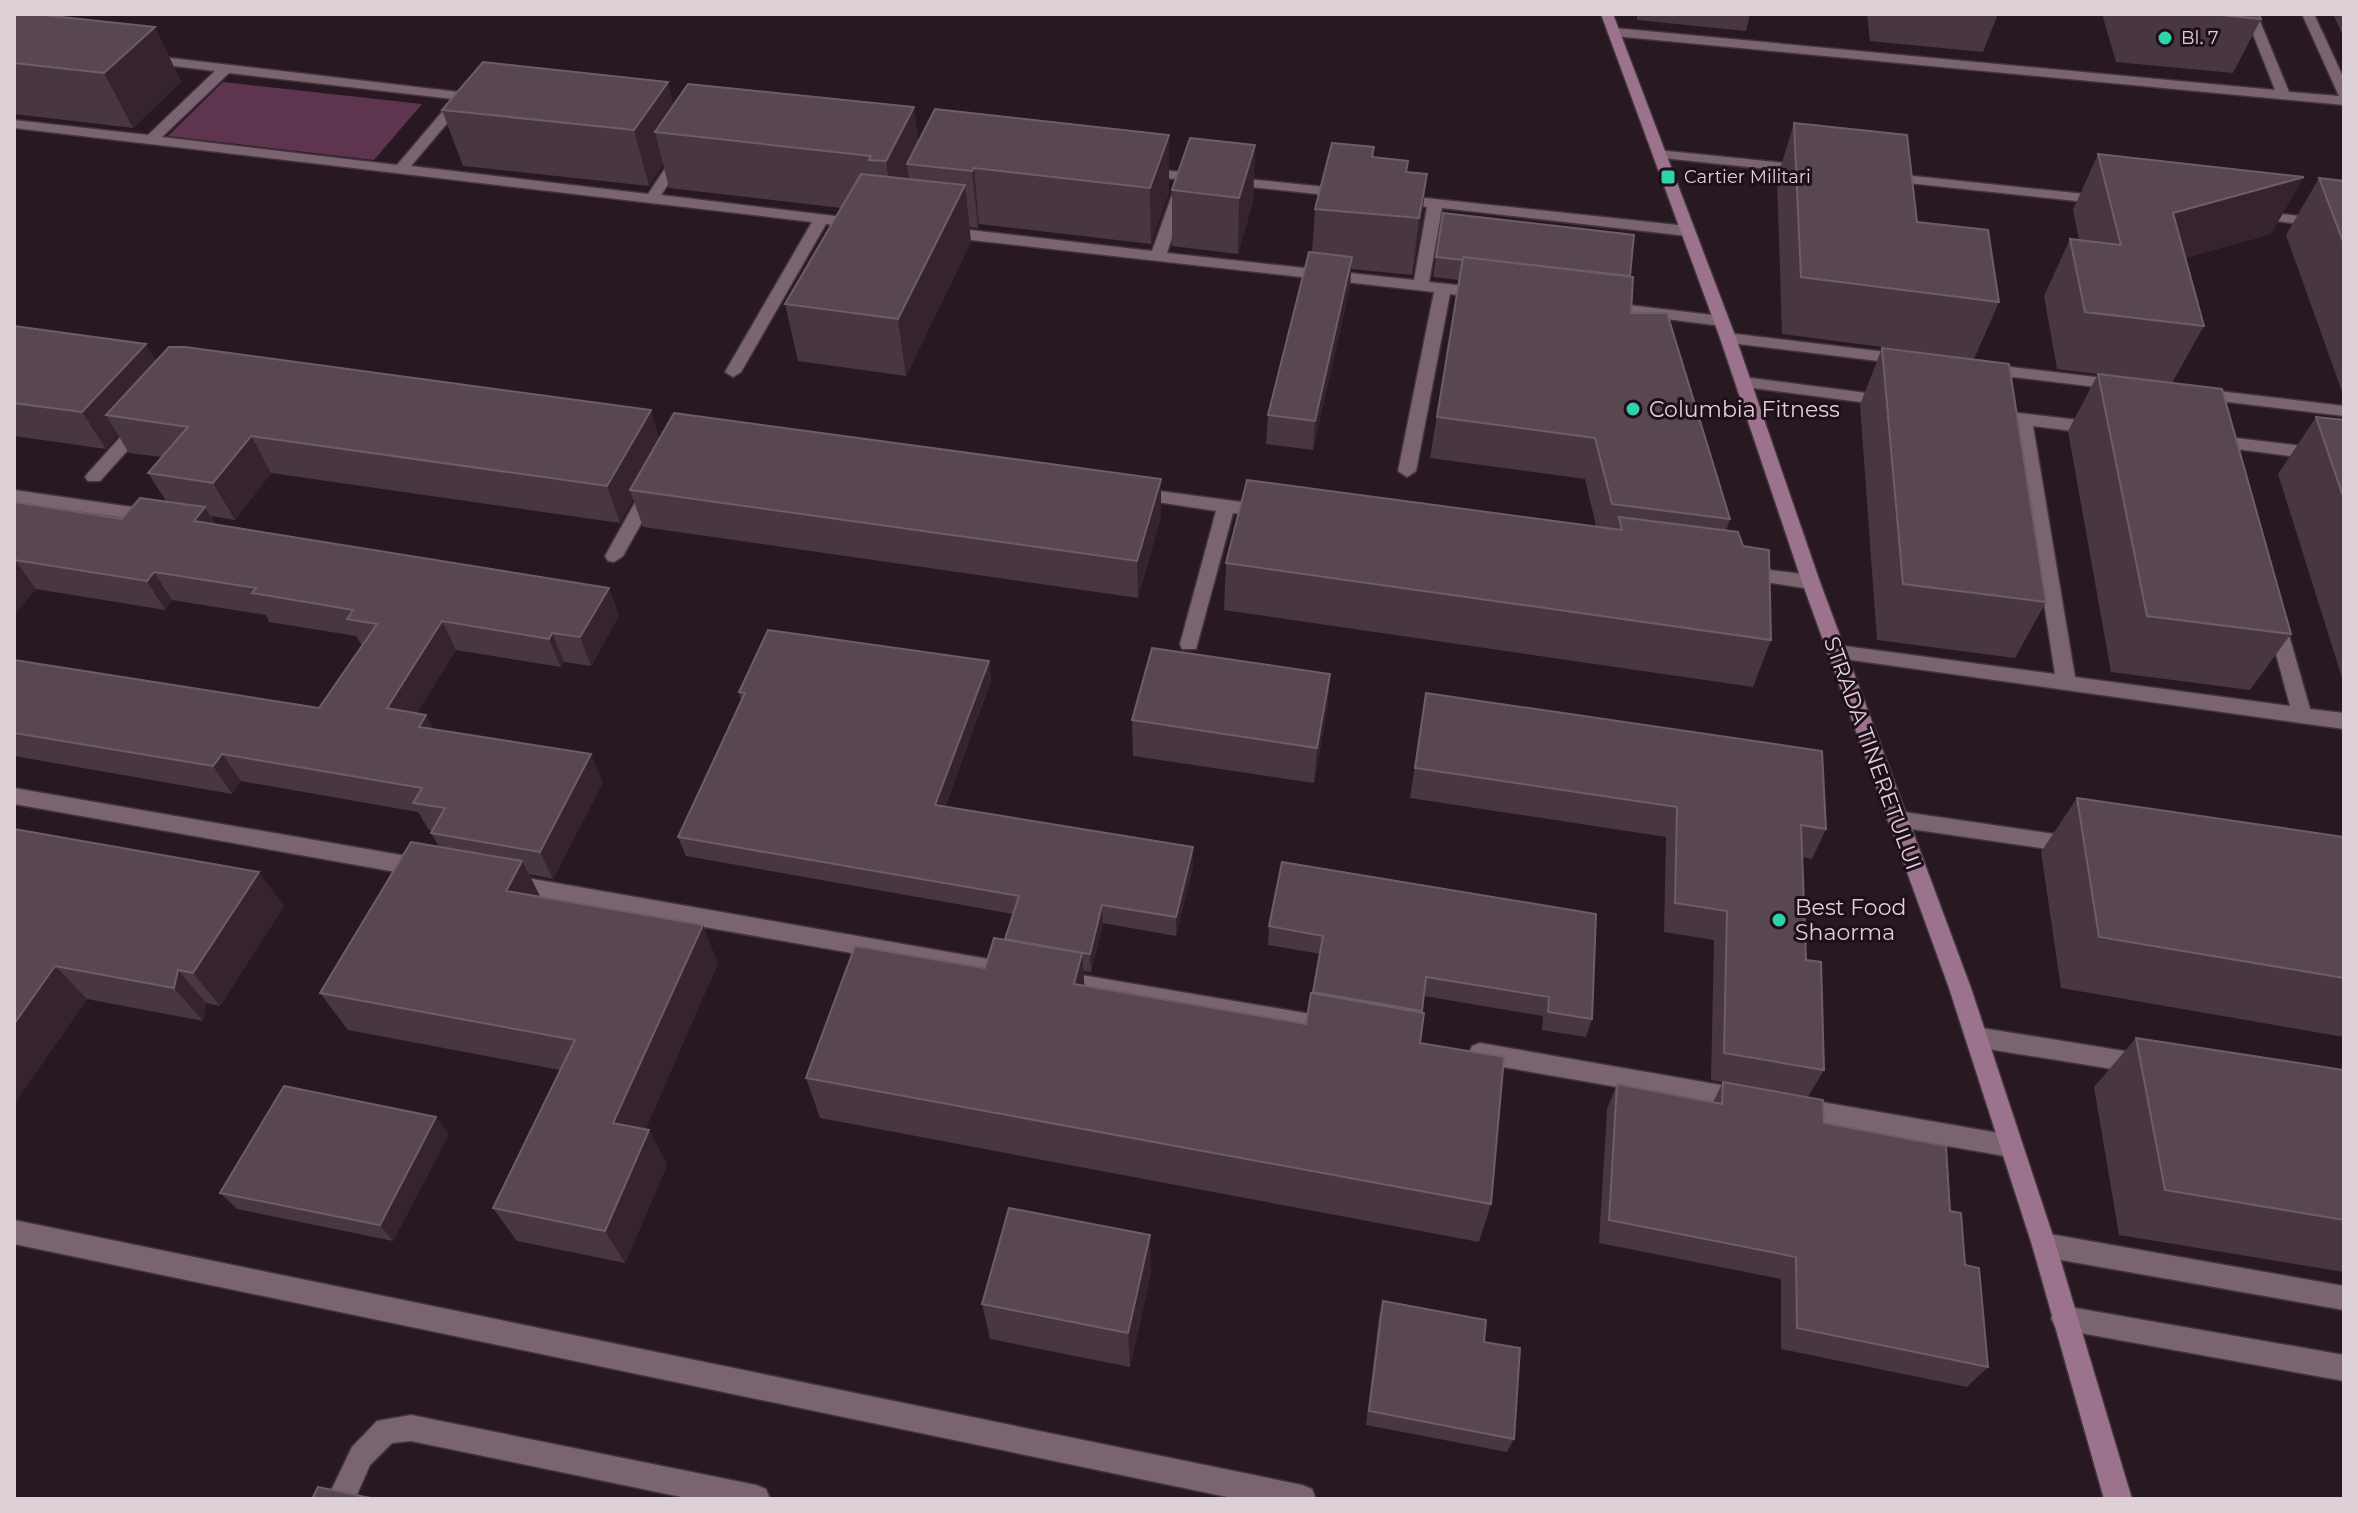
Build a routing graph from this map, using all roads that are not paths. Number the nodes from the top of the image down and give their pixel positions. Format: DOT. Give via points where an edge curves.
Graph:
graph roads {
  1 [pos="1607,14"];
  2 [pos="2251,14"];
  3 [pos="2308,14"];
  4 [pos="1614,32"];
  5 [pos="131,58"];
  6 [pos="226,68"];
  7 [pos="2344,94"];
  8 [pos="463,96"];
  9 [pos="2284,96"];
  10 [pos="503,101"];
  11 [pos="2344,101"];
  12 [pos="14,124"];
  13 [pos="693,136"];
  14 [pos="151,140"];
  15 [pos="1658,154"];
  16 [pos="402,168"];
  17 [pos="1124,169"];
  18 [pos="1829,172"];
  19 [pos="1876,176"];
  20 [pos="1185,177"];
  21 [pos="1357,195"];
  22 [pos="652,198"];
  23 [pos="1388,198"];
  24 [pos="2124,202"];
  25 [pos="1435,203"];
  26 [pos="2233,213"];
  27 [pos="822,218"];
  28 [pos="2344,225"];
  29 [pos="884,226"];
  30 [pos="930,231"];
  31 [pos="1687,231"];
  32 [pos="1158,256"];
  33 [pos="1421,285"];
  34 [pos="1443,288"];
  35 [pos="1504,295"];
  36 [pos="1581,304"];
  37 [pos="1725,330"];
  38 [pos="1916,361"];
  39 [pos="1963,366"];
  40 [pos="733,372"];
  41 [pos="1743,382"];
  42 [pos="2135,387"];
  43 [pos="2182,392"];
  44 [pos="1915,405"];
  45 [pos="155,409"];
  46 [pos="2344,411"];
  47 [pos="1977,413"];
  48 [pos="2024,419"];
  49 [pos="2118,430"];
  50 [pos="2197,440"];
  51 [pos="2344,457"];
  52 [pos="1407,471"];
  53 [pos="661,472"];
  54 [pos="94,477"];
  55 [pos="1117,491"];
  56 [pos="14,496"];
  57 [pos="1226,506"];
  58 [pos="1289,514"];
  59 [pos="170,519"];
  60 [pos="614,556"];
  61 [pos="1732,572"];
  62 [pos="1811,582"];
  63 [pos="2269,595"];
  64 [pos="1189,644"];
  65 [pos="1837,652"];
  66 [pos="2066,683"];
  67 [pos="2302,716"];
  68 [pos="2344,721"];
  69 [pos="14,796"];
  70 [pos="1897,819"];
  71 [pos="2098,848"];
  72 [pos="441,871"];
  73 [pos="488,880"];
  74 [pos="1351,1031"];
  75 [pos="1976,1037"];
  76 [pos="1461,1050"];
  77 [pos="2160,1067"];
  78 [pos="2010,1146"];
  79 [pos="14,1232"];
  80 [pos="2044,1245"];
  81 [pos="2344,1298"];
  82 [pos="2064,1318"];
  83 [pos="2344,1368"];
  84 [pos="341,1499"];
  85 [pos="756,1499"];
  86 [pos="1302,1499"];
  87 [pos="2118,1499"];
  1 -- 4 [label="street, STRADA TINERETULUI"];
  2 -- 9 [label="lane"];
  3 -- 7 [label="lane"];
  4 -- 9 [label="lane"];
  4 -- 15 [label="street, STRADA TINERETULUI"];
  5 -- 6 [label="lane"];
  6 -- 8 [label="lane"];
  6 -- 14 [label="lane"];
  8 -- 10 [label="lane"];
  8 -- 16 [label="lane"];
  9 -- 11 [label="lane"];
  12 -- 14 [label="lane"];
  13 -- 22 [label="lane"];
  14 -- 16 [label="lane"];
  15 -- 18 [label="lane"];
  15 -- 31 [label="street, STRADA TINERETULUI"];
  16 -- 22 [label="lane"];
  17 -- 20 [label="lane"];
  19 -- 24 [label="lane"];
  20 -- 21 [label="lane"];
  20 -- 32 [label="lane"];
  22 -- 27 [label="lane"];
  23 -- 25 [label="lane"];
  25 -- 31 [label="lane"];
  25 -- 33 [label="lane"];
  26 -- 28 [label="lane"];
  27 -- 29 [label="lane"];
  27 -- 40 [label="lane"];
  30 -- 32 [label="lane"];
  31 -- 37 [label="street, STRADA TINERETULUI"];
  32 -- 33 [label="lane"];
  33 -- 34 [label="lane"];
  34 -- 35 [label="lane"];
  34 -- 52 [label="lane"];
  36 -- 37 [label="lane"];
  37 -- 38 [label="lane"];
  37 -- 41 [label="street, STRADA TINERETULUI"];
  39 -- 42 [label="lane"];
  41 -- 44 [label="lane"];
  41 -- 62 [label="street, STRADA TINERETULUI"];
  43 -- 46 [label="lane"];
  45 -- 54 [label="lane"];
  47 -- 48 [label="lane"];
  48 -- 49 [label="lane"];
  48 -- 66 [label="lane"];
  50 -- 51 [label="lane" via="2230,451"];
  53 -- 60 [label="lane"];
  55 -- 57 [label="lane"];
  56 -- 59 [label="lane"];
  57 -- 58 [label="lane"];
  57 -- 64 [label="lane"];
  61 -- 62 [label="lane"];
  62 -- 65 [label="street, STRADA TINERETULUI"];
  63 -- 67 [label="lane"];
  65 -- 66 [label="lane"];
  65 -- 70 [label="street, STRADA TINERETULUI"];
  66 -- 67 [label="lane"];
  67 -- 68 [label="lane"];
  69 -- 72 [label="lane"];
  70 -- 71 [label="lane"];
  70 -- 75 [label="street, STRADA TINERETULUI"];
  73 -- 74 [label="lane"];
  75 -- 77 [label="lane"];
  75 -- 78 [label="street, STRADA TINERETULUI"];
  76 -- 78 [label="lane"];
  78 -- 80 [label="street, STRADA TINERETULUI"];
  79 -- 86 [label="lane"];
  80 -- 81 [label="lane"];
  80 -- 82 [label="street, STRADA TINERETULUI"];
  82 -- 83 [label="lane"];
  82 -- 87 [label="street, STRADA TINERETULUI"];
  84 -- 85 [label="lane" via="361,1456 386,1430 411,1428"];
}
